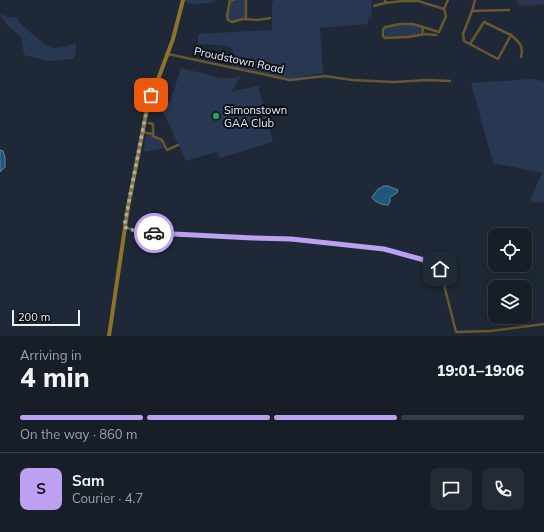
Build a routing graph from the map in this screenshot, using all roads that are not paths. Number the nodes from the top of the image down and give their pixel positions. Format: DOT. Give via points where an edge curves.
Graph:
graph roads {
  1 [pos="183,0"];
  2 [pos="230,0"];
  3 [pos="234,0"];
  4 [pos="246,0"];
  5 [pos="448,0"];
  6 [pos="474,0"];
  7 [pos="385,2"];
  8 [pos="374,6"];
  9 [pos="444,9"];
  10 [pos="509,10"];
  11 [pos="472,11"];
  12 [pos="270,18"];
  13 [pos="246,19"];
  14 [pos="423,27"];
  15 [pos="422,35"];
  16 [pos="436,35"];
  17 [pos="511,35"];
  18 [pos="470,44"];
  19 [pos="168,54"];
  20 [pos="521,57"];
  21 [pos="450,82"];
  22 [pos="149,123"];
  23 [pos="142,132"];
  24 [pos="153,134"];
  25 [pos="178,145"];
  26 [pos="124,227"];
  27 [pos="544,324"];
  28 [pos="109,336"];
  1 -- 19 [label="main road"];
  2 -- 3 [label="street"];
  2 -- 13 [label="street" via="227,19 232,22"];
  4 -- 13 [label="street"];
  5 -- 9 [label="street"];
  6 -- 11 [label="street"];
  7 -- 8 [label="street"];
  7 -- 9 [label="street" via="418,1"];
  9 -- 14 [label="street" via="446,16 439,32"];
  10 -- 11 [label="street"];
  11 -- 18 [label="street" via="463,34 464,41"];
  12 -- 13 [label="street" via="266,21"];
  14 -- 15 [label="street"];
  14 -- 15 [label="street" via="404,24 385,27 383,30 385,38"];
  15 -- 16 [label="street"];
  17 -- 18 [label="street" via="484,22"];
  17 -- 18 [label="street" via="498,59"];
  17 -- 20 [label="street" via="522,45"];
  19 -- 21 [label="street, Proudstown Road" via="290,80 325,76 352,80"];
  19 -- 23 [label="main road" via="150,98"];
  22 -- 24 [label="street" via="153,124"];
  23 -- 24 [label="street"];
  23 -- 26 [label="main road"];
  24 -- 25 [label="street" via="163,141 167,150"];
  26 -- 27 [label="street" via="151,233 291,239 392,250 437,264 456,332 491,331"];
  26 -- 28 [label="main road"];
}
